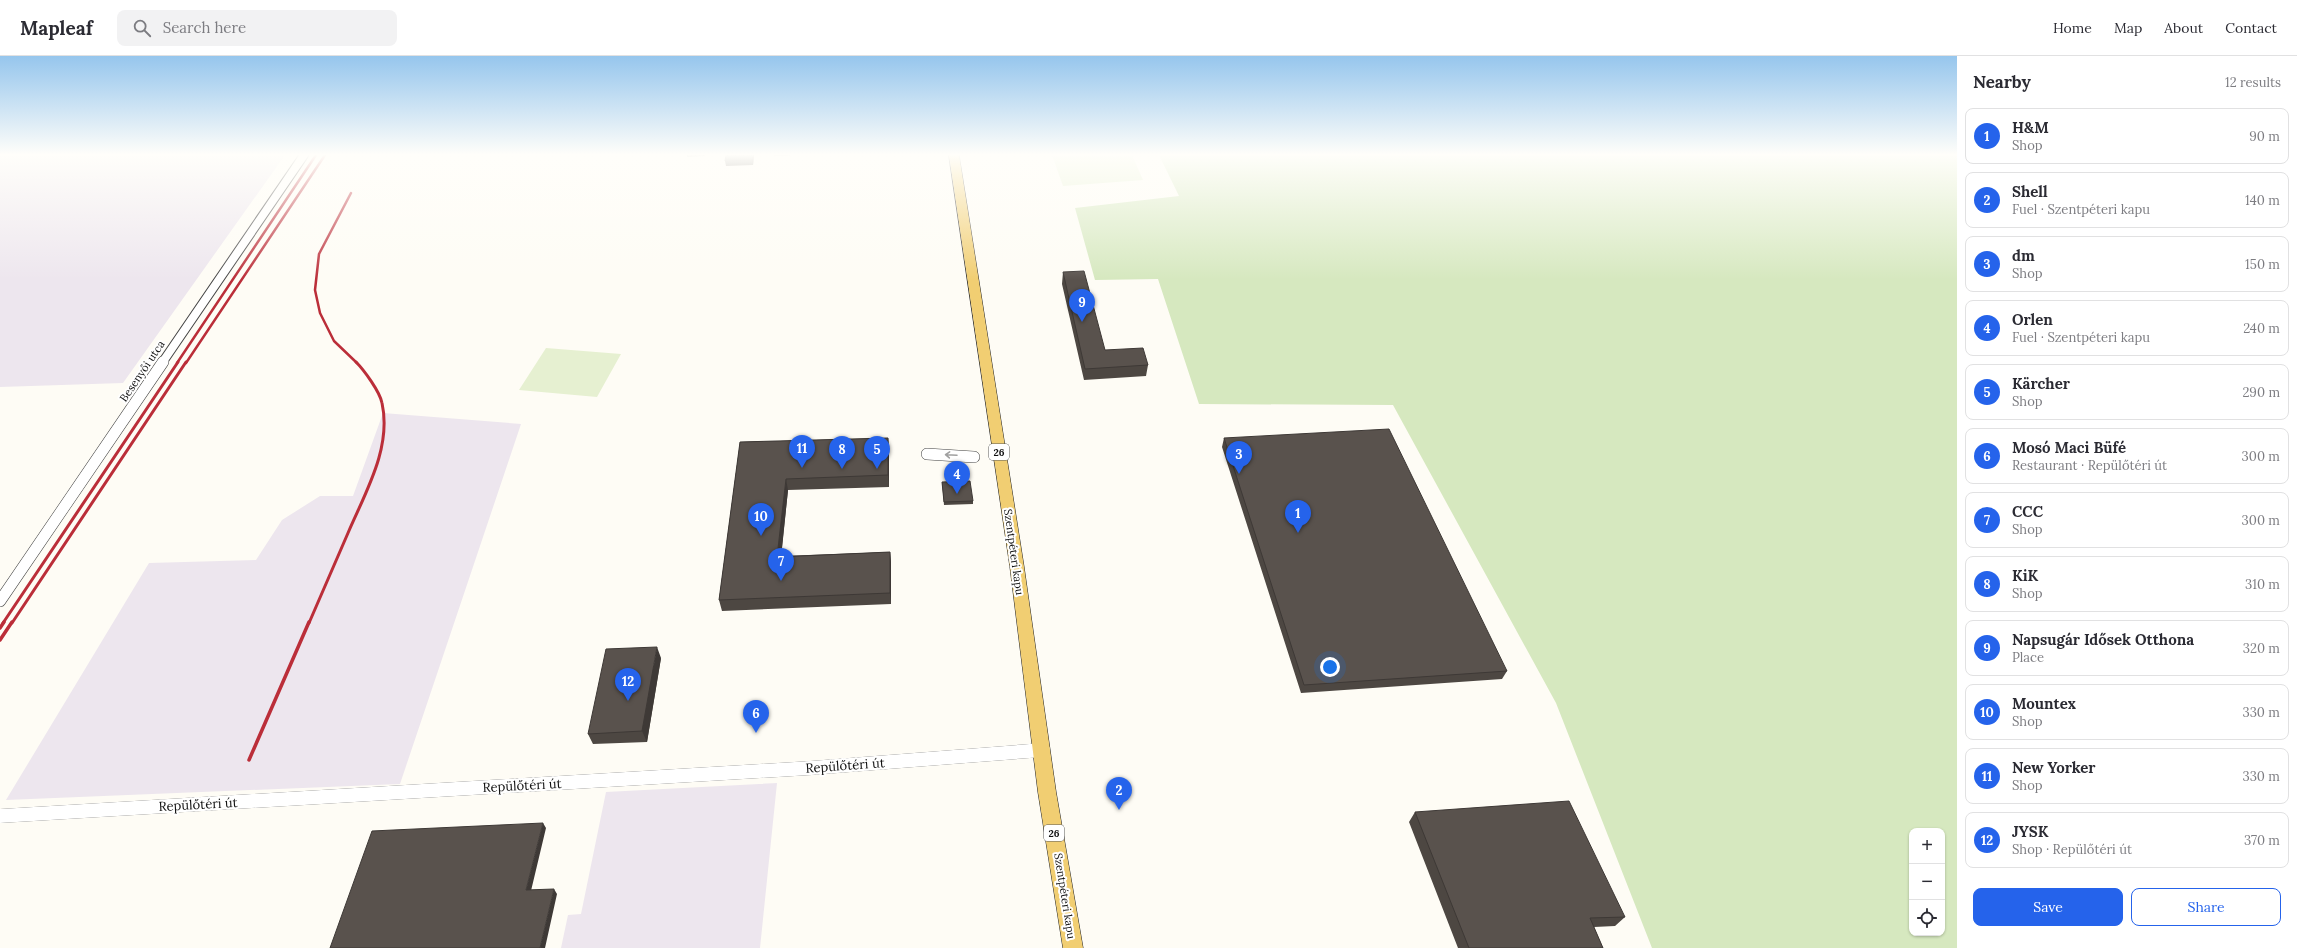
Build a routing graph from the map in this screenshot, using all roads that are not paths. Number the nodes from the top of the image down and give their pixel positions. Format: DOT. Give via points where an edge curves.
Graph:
graph roads {
  1 [pos="276,197"];
  2 [pos="960,197"];
  3 [pos="927,454"];
  4 [pos="974,457"];
  5 [pos="0,601"];
  6 [pos="1043,750"];
  7 [pos="0,816"];
  8 [pos="1073,948"];
  1 -- 5 [label="street, Besenyői utca"];
  2 -- 6 [label="main road, Szentpéteri kapu / 26"];
  4 -- 3 [label="street, one-way"];
  6 -- 7 [label="street, Repülőtéri út" via="811,768"];
  6 -- 8 [label="main road, Szentpéteri kapu / 26" via="1047,792"];
}
